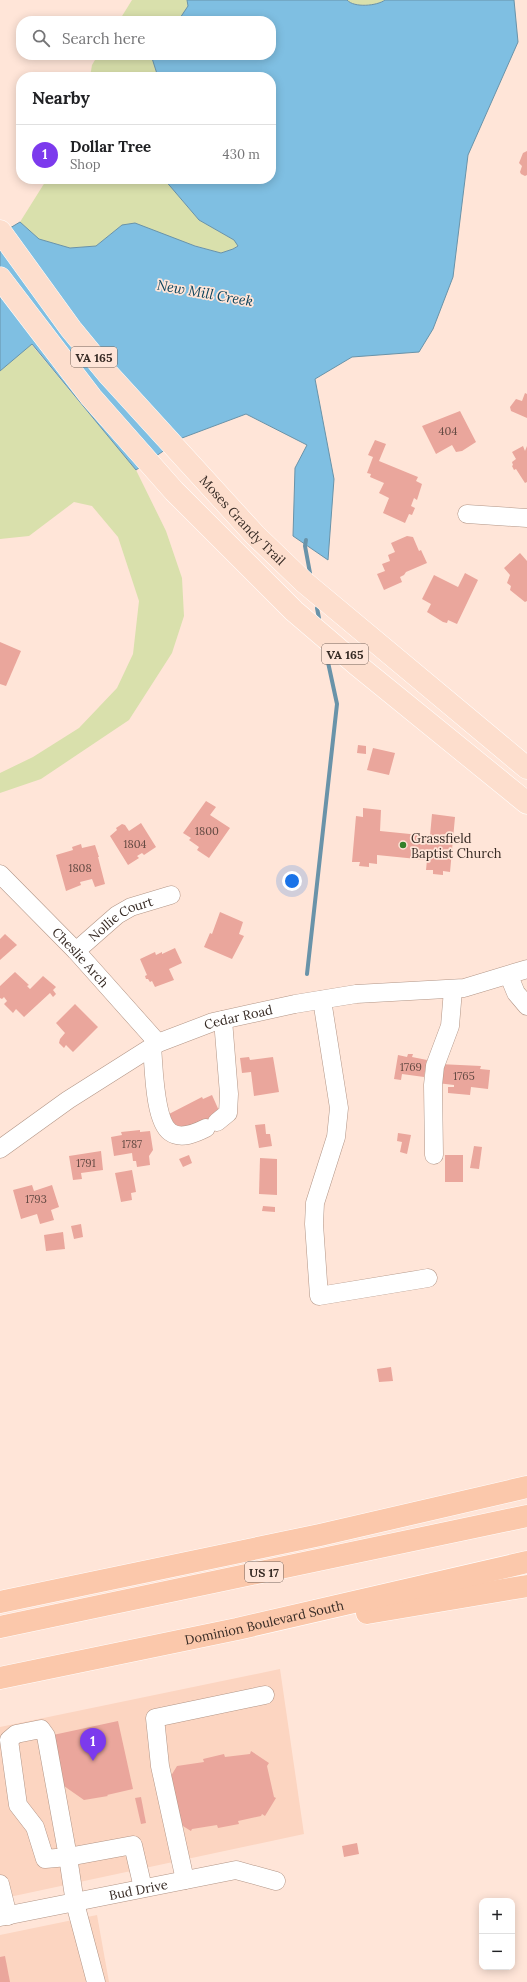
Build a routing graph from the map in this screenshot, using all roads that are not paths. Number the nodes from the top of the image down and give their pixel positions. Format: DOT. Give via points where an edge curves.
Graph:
graph roads {
  1 [pos="0,231"];
  2 [pos="0,278"];
  3 [pos="467,514"];
  4 [pos="527,518"];
  5 [pos="527,768"];
  6 [pos="527,803"];
  7 [pos="0,874"];
  8 [pos="171,895"];
  9 [pos="76,951"];
  10 [pos="527,970"];
  11 [pos="509,976"];
  12 [pos="453,990"];
  13 [pos="322,1000"];
  14 [pos="527,1006"];
  15 [pos="223,1020"];
  16 [pos="155,1045"];
  17 [pos="0,1149"];
  18 [pos="434,1155"];
  19 [pos="428,1278"];
  20 [pos="527,1487"];
  21 [pos="527,1516"];
  22 [pos="527,1562"];
  23 [pos="527,1586"];
  24 [pos="0,1602"];
  25 [pos="0,1627"];
  26 [pos="237,1629"];
  27 [pos="0,1678"];
  28 [pos="266,1695"];
  29 [pos="68,1857"];
  30 [pos="185,1880"];
  31 [pos="276,1881"];
  32 [pos="0,1884"];
  33 [pos="143,1888"];
  34 [pos="75,1903"];
  35 [pos="4,1916"];
  36 [pos="96,1982"];
  1 -- 5 [label="main road, Moses Grandy Trail / VA 165" via="94,358 255,535 304,582"];
  2 -- 6 [label="main road, Moses Grandy Trail / VA 165" via="91,397 174,491 294,611"];
  3 -- 4 [label="street"];
  7 -- 9 [label="street, Cheslie Arch"];
  8 -- 9 [label="street, Nollie Court" via="131,907 116,916"];
  9 -- 16 [label="street, Cheslie Arch"];
  10 -- 11 [label="street, Cedar Road"];
  11 -- 12 [label="street, Cedar Road"];
  11 -- 14 [label="street" via="516,993"];
  12 -- 13 [label="street, Cedar Road" via="356,994"];
  12 -- 18 [label="street" via="450,1026 435,1066"];
  13 -- 15 [label="street, Cedar Road"];
  13 -- 19 [label="street" via="339,1108 336,1137 315,1203 319,1296"];
  15 -- 16 [label="street, Cedar Road"];
  15 -- 16 [label="street" via="229,1094 228,1113 194,1134 178,1135 170,1132 163,1122 159,1106"];
  16 -- 17 [label="street, Cedar Road" via="68,1100"];
  20 -- 24 [label="highway" via="320,1535"];
  21 -- 25 [label="highway, US 17"];
  22 -- 26 [label="highway, Dominion Boulevard South"];
  23 -- 26 [label="highway" via="313,1621"];
  26 -- 27 [label="highway, Dominion Boulevard South"];
  28 -- 30 [label="street" via="155,1718 160,1766"];
  29 -- 29 [label="street" via="44,1859 35,1827 18,1804 9,1740 16,1734 41,1729 46,1736"];
  29 -- 33 [label="street" via="133,1845"];
  29 -- 34 [label="street"];
  30 -- 31 [label="street, Bud Drive" via="236,1870"];
  30 -- 33 [label="street, Bud Drive"];
  32 -- 35 [label="street"];
  33 -- 34 [label="street, Bud Drive"];
  34 -- 35 [label="street, Bud Drive"];
  34 -- 36 [label="street"];
}
